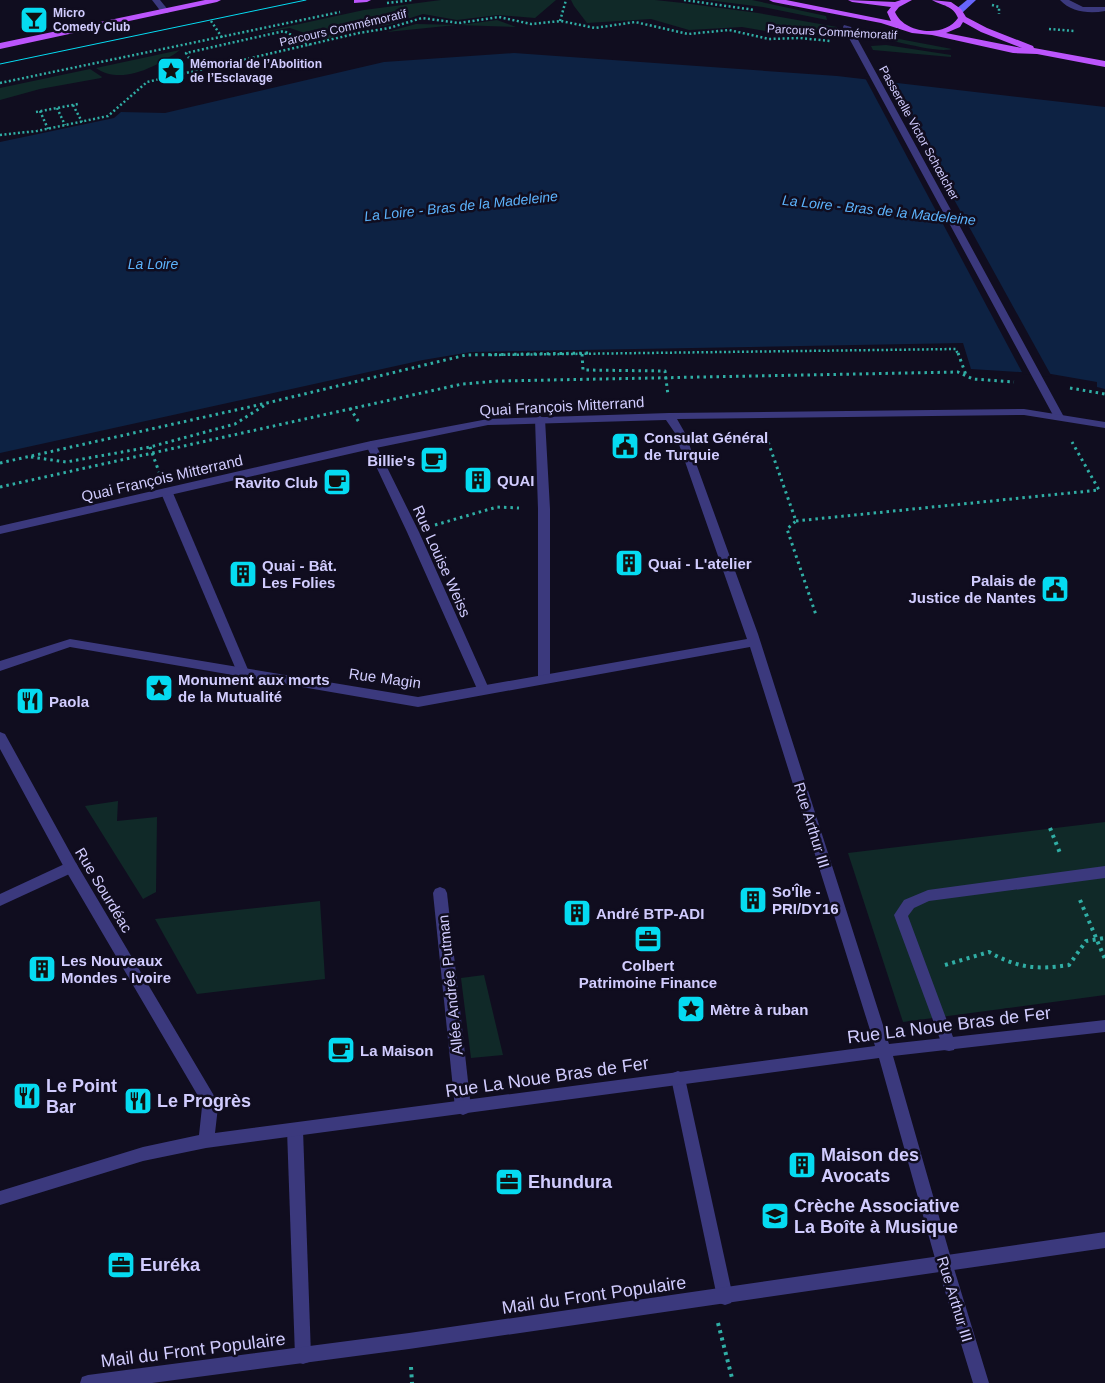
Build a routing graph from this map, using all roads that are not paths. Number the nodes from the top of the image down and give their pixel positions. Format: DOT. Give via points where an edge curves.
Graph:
graph roads {
  1 [pos="156,0"];
  2 [pos="217,0"];
  3 [pos="368,0"];
  4 [pos="772,0"];
  5 [pos="852,0"];
  6 [pos="908,0"];
  7 [pos="936,0"];
  8 [pos="972,0"];
  9 [pos="1064,0"];
  10 [pos="359,1"];
  11 [pos="896,5"];
  12 [pos="1105,9"];
  13 [pos="165,11"];
  14 [pos="960,15"];
  15 [pos="846,27"];
  16 [pos="909,29"];
  17 [pos="934,33"];
  18 [pos="0,46"];
  19 [pos="1037,51"];
  20 [pos="1105,64"];
  21 [pos="669,416"];
  22 [pos="1059,417"];
  23 [pos="540,419"];
  24 [pos="1105,425"];
  25 [pos="371,445"];
  26 [pos="167,492"];
  27 [pos="0,530"];
  28 [pos="754,642"];
  29 [pos="0,666"];
  30 [pos="243,672"];
  31 [pos="544,680"];
  32 [pos="484,691"];
  33 [pos="0,737"];
  34 [pos="71,867"];
  35 [pos="1105,872"];
  36 [pos="440,893"];
  37 [pos="0,900"];
  38 [pos="1105,1026"];
  39 [pos="950,1045"];
  40 [pos="884,1051"];
  41 [pos="678,1078"];
  42 [pos="463,1108"];
  43 [pos="295,1130"];
  44 [pos="206,1141"];
  45 [pos="0,1198"];
  46 [pos="1105,1240"];
  47 [pos="944,1262"];
  48 [pos="718,1297"];
  49 [pos="303,1356"];
  50 [pos="88,1383"];
  51 [pos="981,1383"];
  1 -- 13 [label="street"];
  2 -- 13 [label="main road"];
  3 -- 10 [label="main road"];
  4 -- 16 [label="main road"];
  5 -- 11 [label="main road"];
  6 -- 11 [label="main road"];
  7 -- 14 [label="main road" via="948,4"];
  8 -- 14 [label="main road"];
  9 -- 12 [label="street" via="1076,8"];
  11 -- 16 [label="main road" via="891,12 892,18"];
  13 -- 18 [label="main road"];
  14 -- 17 [label="main road" via="960,24"];
  14 -- 19 [label="main road"];
  15 -- 22 [label="street, Passerelle Victor Schœlcher"];
  16 -- 17 [label="main road"];
  17 -- 19 [label="main road" via="1013,50"];
  19 -- 20 [label="main road"];
  21 -- 22 [label="street, Quai François Mitterrand" via="1024,412"];
  21 -- 23 [label="street, Quai François Mitterrand"];
  21 -- 28 [label="street, Rue Arthur III" via="680,433"];
  22 -- 24 [label="street, Quai François Mitterrand"];
  23 -- 25 [label="street, Quai François Mitterrand" via="488,422"];
  23 -- 31 [label="street" via="544,509"];
  25 -- 26 [label="street, Quai François Mitterrand"];
  25 -- 32 [label="street, Rue Louise Weiss"];
  26 -- 27 [label="street, Quai François Mitterrand"];
  26 -- 30 [label="street"];
  28 -- 31 [label="street, Rue Magin"];
  28 -- 40 [label="street, Rue Arthur III"];
  29 -- 30 [label="street, Rue Magin" via="70,643"];
  30 -- 32 [label="street, Rue Magin" via="418,702"];
  31 -- 32 [label="street, Rue Magin"];
  33 -- 34 [label="street, Rue Sourdéac"];
  34 -- 37 [label="street"];
  34 -- 44 [label="street, Rue Sourdéac" via="208,1099"];
  35 -- 39 [label="street" via="928,896 909,904 901,914"];
  36 -- 42 [label="street, Allée Andrée Putman"];
  38 -- 39 [label="street, Rue La Noue Bras de Fer"];
  39 -- 40 [label="street, Rue La Noue Bras de Fer"];
  40 -- 41 [label="street, Rue La Noue Bras de Fer"];
  40 -- 47 [label="street, Rue Arthur III"];
  41 -- 42 [label="street, Rue La Noue Bras de Fer"];
  41 -- 48 [label="street"];
  42 -- 43 [label="street, Rue La Noue Bras de Fer"];
  43 -- 44 [label="street, Rue La Noue Bras de Fer"];
  43 -- 49 [label="street"];
  44 -- 45 [label="street, Rue La Noue Bras de Fer" via="143,1154"];
  46 -- 47 [label="street, Mail du Front Populaire"];
  47 -- 48 [label="street, Mail du Front Populaire"];
  47 -- 51 [label="street, Rue Arthur III"];
  48 -- 49 [label="street, Mail du Front Populaire"];
  49 -- 50 [label="street, Mail du Front Populaire"];
}
